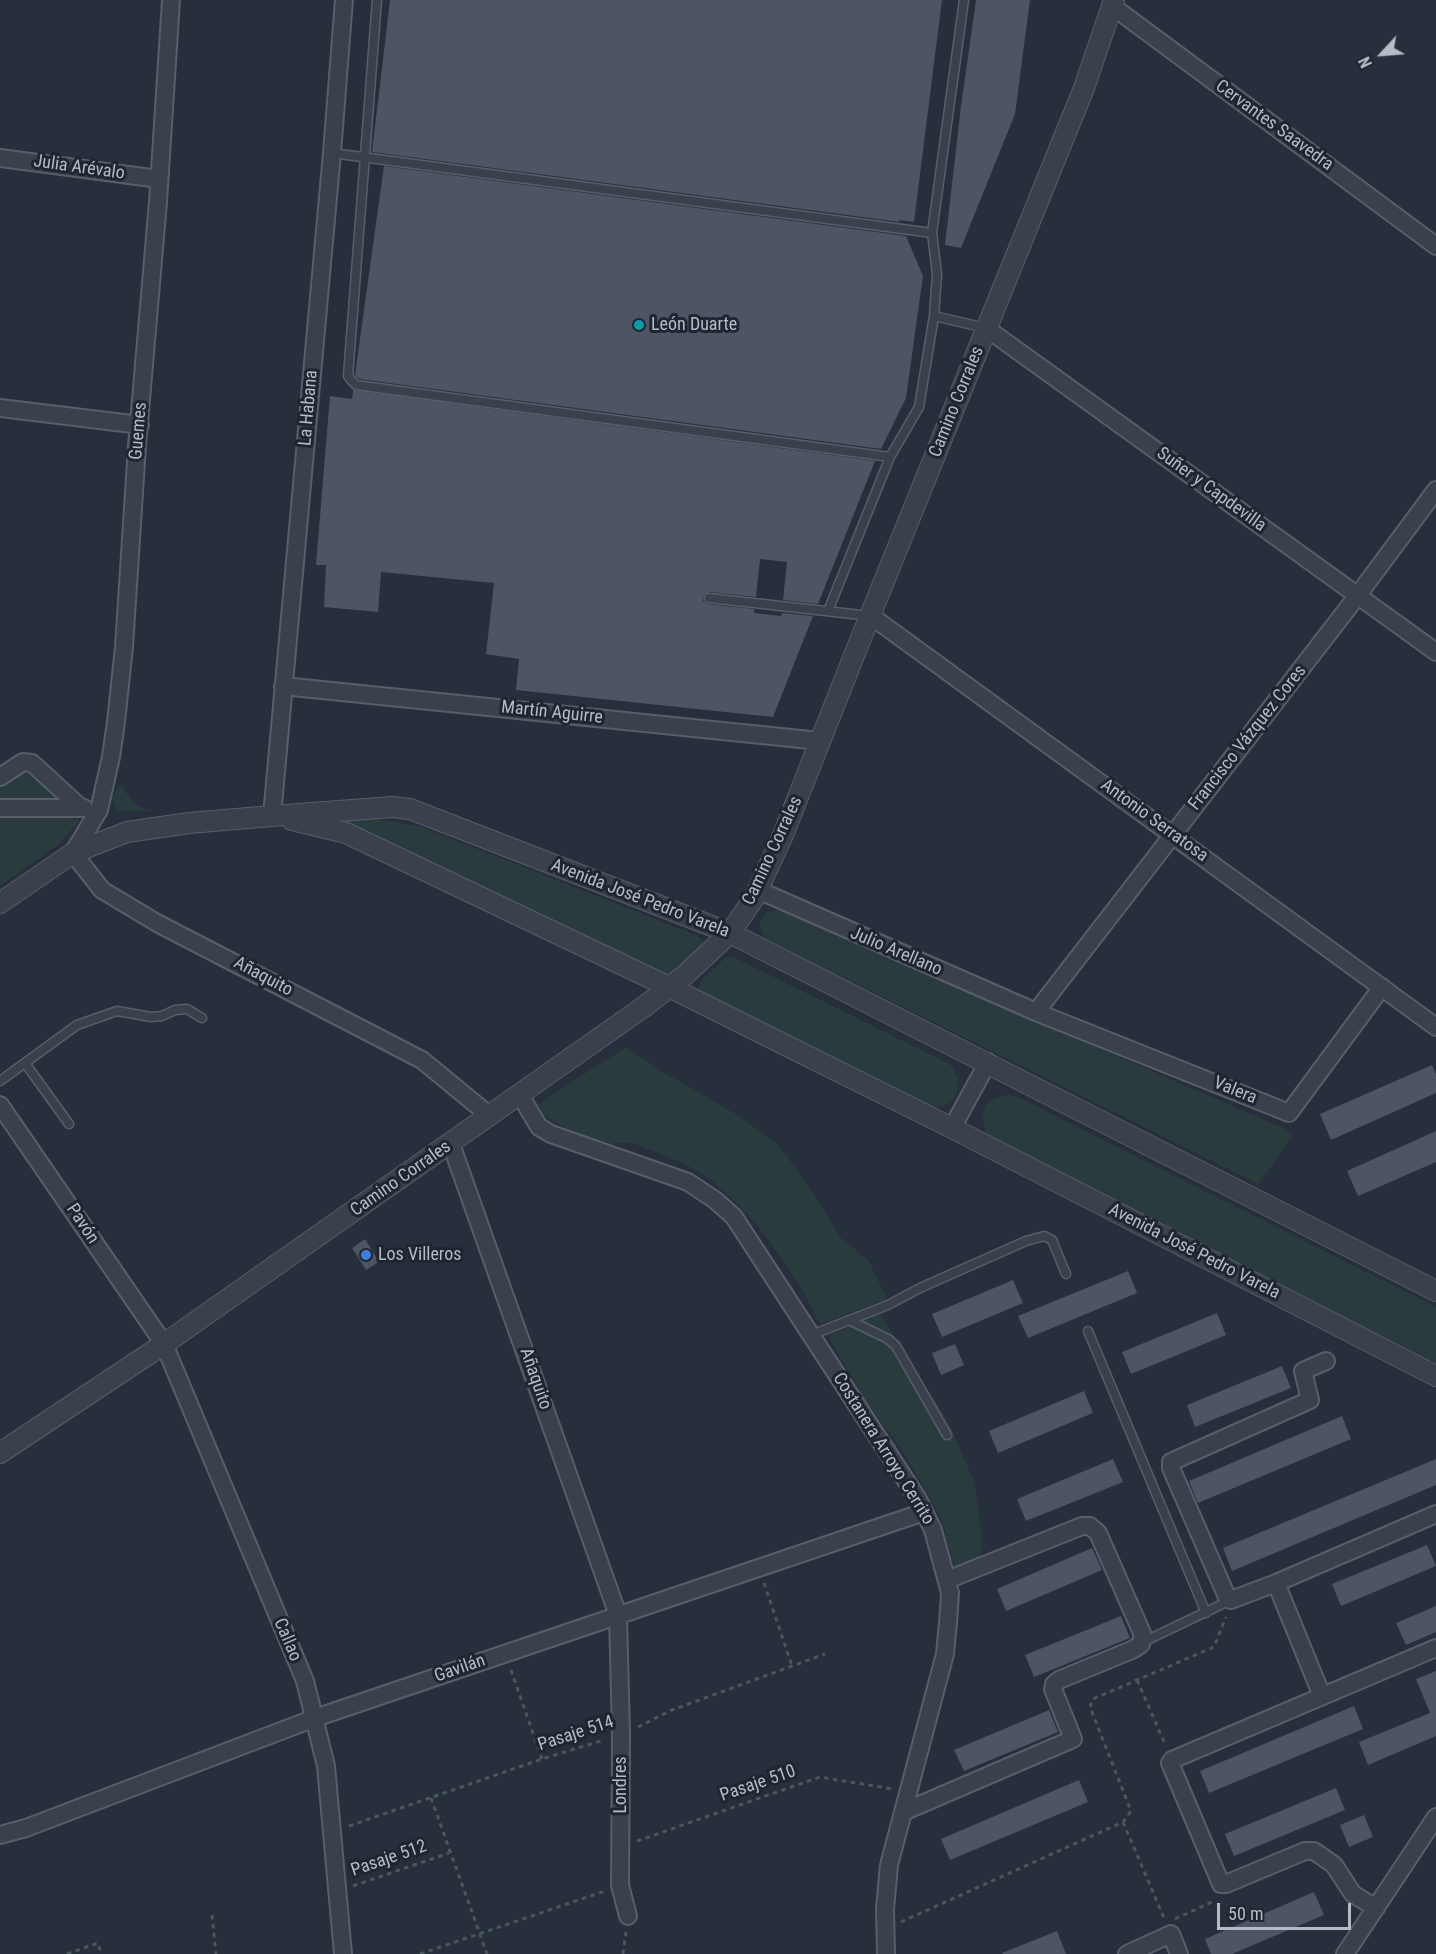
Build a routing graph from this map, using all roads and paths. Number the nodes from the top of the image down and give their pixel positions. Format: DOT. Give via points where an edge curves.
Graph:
graph roads {
  1 [pos="171,0"];
  2 [pos="344,0"];
  3 [pos="377,0"];
  4 [pos="964,0"];
  5 [pos="1113,3"];
  6 [pos="332,153"];
  7 [pos="364,157"];
  8 [pos="0,158"];
  9 [pos="159,179"];
  10 [pos="932,233"];
  11 [pos="1436,246"];
  12 [pos="934,316"];
  13 [pos="986,328"];
  14 [pos="0,408"];
  15 [pos="140,425"];
  16 [pos="890,456"];
  17 [pos="1436,490"];
  18 [pos="1358,596"];
  19 [pos="709,598"];
  20 [pos="828,611"];
  21 [pos="871,616"];
  22 [pos="1436,652"];
  23 [pos="283,686"];
  24 [pos="820,741"];
  25 [pos="0,777"];
  26 [pos="80,807"];
  27 [pos="0,808"];
  28 [pos="99,810"];
  29 [pos="272,816"];
  30 [pos="1173,834"];
  31 [pos="73,853"];
  32 [pos="758,890"];
  33 [pos="0,903"];
  34 [pos="729,933"];
  35 [pos="669,987"];
  36 [pos="1382,987"];
  37 [pos="1036,1012"];
  38 [pos="202,1018"];
  39 [pos="1436,1027"];
  40 [pos="988,1062"];
  41 [pos="25,1063"];
  42 [pos="0,1081"];
  43 [pos="520,1095"];
  44 [pos="0,1105"];
  45 [pos="490,1116"];
  46 [pos="69,1124"];
  47 [pos="952,1128"];
  48 [pos="452,1144"];
  49 [pos="1066,1274"];
  50 [pos="1436,1291"];
  51 [pos="849,1320"];
  52 [pos="1088,1331"];
  53 [pos="811,1335"];
  54 [pos="164,1344"];
  55 [pos="1326,1361"];
  56 [pos="1436,1376"];
  57 [pos="946,1435"];
  58 [pos="0,1453"];
  59 [pos="924,1512"];
  60 [pos="1436,1514"];
  61 [pos="759,1568"];
  62 [pos="947,1580"];
  63 [pos="1276,1583"];
  64 [pos="1231,1600"];
  65 [pos="1206,1613"];
  66 [pos="618,1615"];
  67 [pos="1141,1644"];
  68 [pos="1436,1648"];
  69 [pos="505,1654"];
  70 [pos="825,1654"];
  71 [pos="792,1666"];
  72 [pos="1137,1680"];
  73 [pos="1322,1696"];
  74 [pos="315,1718"];
  75 [pos="621,1734"];
  76 [pos="542,1759"];
  77 [pos="1172,1760"];
  78 [pos="908,1791"];
  79 [pos="431,1798"];
  80 [pos="903,1812"];
  81 [pos="1436,1817"];
  82 [pos="1123,1822"];
  83 [pos="333,1831"];
  84 [pos="0,1835"];
  85 [pos="621,1846"];
  86 [pos="450,1853"];
  87 [pos="1221,1884"];
  88 [pos="620,1885"];
  89 [pos="338,1891"];
  90 [pos="1376,1908"];
  91 [pos="212,1915"];
  92 [pos="628,1916"];
  93 [pos="885,1929"];
  94 [pos="480,1934"];
  95 [pos="67,1954"];
  96 [pos="101,1954"];
  97 [pos="216,1954"];
  98 [pos="343,1954"];
  99 [pos="420,1954"];
  100 [pos="487,1954"];
  101 [pos="623,1954"];
  102 [pos="886,1954"];
  103 [pos="1127,1954"];
  104 [pos="1179,1954"];
  105 [pos="1345,1954"];
  1 -- 9 [label="street, Guemes"];
  2 -- 6 [label="street, La Habana"];
  3 -- 7 [label="lane"];
  4 -- 10 [label="lane"];
  5 -- 11 [label="street, Cervantes Saavedra"];
  5 -- 13 [label="street, Camino Corrales" via="1084,88"];
  6 -- 7 [label="lane"];
  6 -- 23 [label="street, La Habana"];
  7 -- 10 [label="lane"];
  7 -- 16 [label="lane" via="348,375 356,385"];
  8 -- 9 [label="street, Julia Arévalo"];
  9 -- 15 [label="street, Guemes"];
  10 -- 12 [label="lane" via="936,274"];
  12 -- 13 [label="lane"];
  12 -- 16 [label="lane" via="919,407"];
  13 -- 18 [label="street, Suñer y Capdevilla"];
  13 -- 21 [label="street, Camino Corrales"];
  14 -- 15 [label="street"];
  15 -- 28 [label="street, Guemes" via="117,722"];
  16 -- 20 [label="lane"];
  17 -- 18 [label="street, Francisco Vázquez Cores"];
  18 -- 22 [label="street, Suñer y Capdevilla"];
  18 -- 30 [label="street, Francisco Vázquez Cores"];
  19 -- 20 [label="lane"];
  20 -- 21 [label="lane"];
  21 -- 24 [label="street, Camino Corrales"];
  21 -- 30 [label="street, Antonio Serratosa"];
  23 -- 24 [label="street, Martín Aguirre"];
  23 -- 29 [label="street, La Habana"];
  24 -- 32 [label="street, Camino Corrales"];
  25 -- 26 [label="street" via="23,762 33,763"];
  26 -- 27 [label="street"];
  26 -- 28 [label="street"];
  28 -- 31 [label="street, Guemes"];
  29 -- 31 [label="street, Avenida José Pedro Varela" via="127,832"];
  29 -- 34 [label="street, Avenida José Pedro Varela" via="411,809"];
  29 -- 35 [label="street, Avenida José Pedro Varela" via="346,833"];
  30 -- 36 [label="street, Antonio Serratosa"];
  30 -- 37 [label="street, Francisco Vázquez Cores"];
  31 -- 33 [label="street, Avenida José Pedro Varela"];
  31 -- 45 [label="street, Añaquito" via="102,890 157,923 422,1060"];
  32 -- 34 [label="street, Camino Corrales"];
  32 -- 37 [label="street, Julio Arellano"];
  34 -- 35 [label="street, Camino Corrales"];
  34 -- 40 [label="street, Avenida José Pedro Varela"];
  35 -- 43 [label="street, Camino Corrales"];
  35 -- 47 [label="street, Avenida José Pedro Varela"];
  36 -- 37 [label="street, Valera" via="1289,1113"];
  36 -- 39 [label="street, Antonio Serratosa"];
  38 -- 41 [label="lane" via="187,1010 151,1017 117,1011 77,1025"];
  40 -- 47 [label="street"];
  40 -- 50 [label="street, Avenida José Pedro Varela"];
  41 -- 42 [label="lane"];
  41 -- 46 [label="lane"];
  43 -- 45 [label="street, Camino Corrales"];
  43 -- 53 [label="street, Costanera Arroyo Cerrito" via="538,1127 551,1134 688,1182 715,1200 734,1216 749,1237"];
  44 -- 54 [label="street, Pavón"];
  45 -- 48 [label="street, Camino Corrales"];
  47 -- 56 [label="street, Avenida José Pedro Varela"];
  48 -- 54 [label="street, Camino Corrales"];
  48 -- 66 [label="street, Añaquito"];
  49 -- 51 [label="lane" via="1052,1240 1044,1236"];
  51 -- 53 [label="lane"];
  51 -- 57 [label="lane" via="896,1346"];
  52 -- 65 [label="lane"];
  53 -- 59 [label="street, Costanera Arroyo Cerrito"];
  54 -- 58 [label="street, Camino Corrales"];
  54 -- 74 [label="street, Callao" via="305,1682"];
  55 -- 64 [label="street" via="1303,1371 1310,1400 1171,1462"];
  59 -- 61 [label="street, Gavilán"];
  59 -- 62 [label="street, Costanera Arroyo Cerrito"];
  60 -- 63 [label="street"];
  61 -- 66 [label="street, Gavilán"];
  61 -- 71 [label="path"];
  62 -- 67 [label="street" via="1090,1526 1098,1533 1142,1633"];
  62 -- 78 [label="street, Costanera Arroyo Cerrito" via="950,1593 945,1654"];
  63 -- 64 [label="street"];
  63 -- 73 [label="street"];
  64 -- 65 [label="lane"];
  64 -- 72 [label="path" via="1214,1647"];
  65 -- 67 [label="lane"];
  66 -- 69 [label="street, Gavilán"];
  66 -- 75 [label="street, Londres"];
  67 -- 80 [label="street" via="1054,1684 1073,1739"];
  68 -- 73 [label="street"];
  69 -- 74 [label="street, Gavilán"];
  69 -- 76 [label="path"];
  70 -- 71 [label="path, Pasaje 514"];
  71 -- 75 [label="path, Pasaje 514" via="672,1710"];
  72 -- 77 [label="path"];
  72 -- 82 [label="path" via="1093,1699 1090,1707 1131,1811"];
  73 -- 77 [label="street"];
  74 -- 83 [label="street, Callao" via="326,1766"];
  74 -- 84 [label="street, Gavilán"];
  75 -- 76 [label="path, Pasaje 514"];
  75 -- 85 [label="street, Londres"];
  76 -- 79 [label="path, Pasaje 514"];
  77 -- 87 [label="street"];
  78 -- 80 [label="street, Costanera Arroyo Cerrito"];
  78 -- 85 [label="path, Pasaje 510" via="820,1777"];
  79 -- 83 [label="path, Pasaje 514"];
  79 -- 86 [label="path"];
  80 -- 93 [label="street, Costanera Arroyo Cerrito" via="889,1865"];
  81 -- 90 [label="street"];
  82 -- 87 [label="path" via="1166,1923 1218,1899"];
  82 -- 93 [label="path"];
  83 -- 89 [label="street, Callao"];
  85 -- 88 [label="street, Londres"];
  86 -- 89 [label="path, Pasaje 512"];
  86 -- 94 [label="path"];
  87 -- 90 [label="street" via="1305,1851 1314,1851 1334,1865 1353,1894"];
  88 -- 92 [label="street, Londres"];
  88 -- 94 [label="path"];
  89 -- 98 [label="street, Callao"];
  90 -- 105 [label="street"];
  91 -- 97 [label="path"];
  92 -- 101 [label="path"];
  93 -- 102 [label="street, Costanera Arroyo Cerrito"];
  94 -- 99 [label="path"];
  94 -- 100 [label="path"];
  95 -- 96 [label="path" via="98,1943"];
  103 -- 104 [label="street" via="1171,1934"];
}
